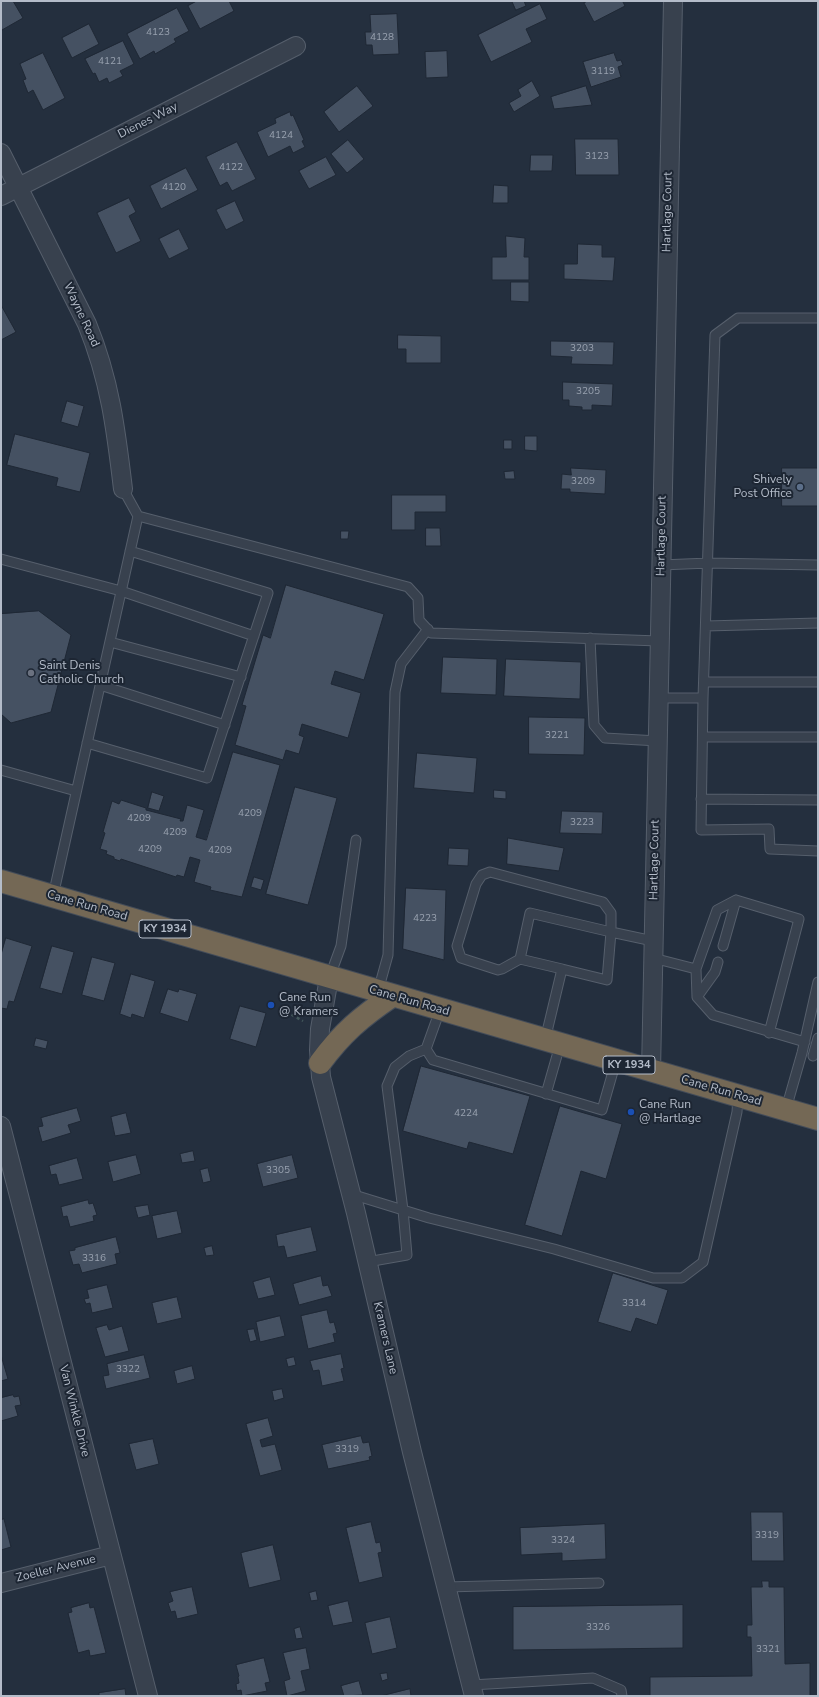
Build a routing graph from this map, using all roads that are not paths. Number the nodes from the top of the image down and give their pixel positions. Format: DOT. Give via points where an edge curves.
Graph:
graph roads {
  1 [pos="673,1"];
  2 [pos="296,46"];
  3 [pos="1,153"];
  4 [pos="19,187"];
  5 [pos="1,196"];
  6 [pos="818,318"];
  7 [pos="123,489"];
  8 [pos="138,516"];
  9 [pos="130,550"];
  10 [pos="1,559"];
  11 [pos="709,563"];
  12 [pos="661,565"];
  13 [pos="818,566"];
  14 [pos="121,591"];
  15 [pos="818,623"];
  16 [pos="706,626"];
  17 [pos="428,629"];
  18 [pos="254,636"];
  19 [pos="590,638"];
  20 [pos="659,641"];
  21 [pos="110,642"];
  22 [pos="241,677"];
  23 [pos="704,682"];
  24 [pos="818,682"];
  25 [pos="100,685"];
  26 [pos="658,698"];
  27 [pos="703,698"];
  28 [pos="225,725"];
  29 [pos="703,737"];
  30 [pos="818,737"];
  31 [pos="658,741"];
  32 [pos="87,743"];
  33 [pos="1,770"];
  34 [pos="76,791"];
  35 [pos="700,799"];
  36 [pos="818,800"];
  37 [pos="356,840"];
  38 [pos="818,851"];
  39 [pos="1,881"];
  40 [pos="52,896"];
  41 [pos="736,900"];
  42 [pos="611,932"];
  43 [pos="723,946"];
  44 [pos="653,949"];
  45 [pos="520,959"];
  46 [pos="718,962"];
  47 [pos="562,969"];
  48 [pos="696,969"];
  49 [pos="329,978"];
  50 [pos="818,982"];
  51 [pos="385,994"];
  52 [pos="697,997"];
  53 [pos="440,1010"];
  54 [pos="769,1033"];
  55 [pos="818,1038"];
  56 [pos="553,1042"];
  57 [pos="804,1042"];
  58 [pos="426,1049"];
  59 [pos="802,1053"];
  60 [pos="816,1056"];
  61 [pos="616,1061"];
  62 [pos="320,1063"];
  63 [pos="651,1071"];
  64 [pos="546,1094"];
  65 [pos="738,1096"];
  66 [pos="786,1109"];
  67 [pos="818,1118"];
  68 [pos="1,1126"];
  69 [pos="351,1194"];
  70 [pos="403,1210"];
  71 [pos="367,1262"];
  72 [pos="111,1555"];
  73 [pos="1,1583"];
  74 [pos="599,1583"];
  75 [pos="446,1587"];
  76 [pos="472,1690"];
  77 [pos="148,1696"];
  78 [pos="622,1696"];
  1 -- 12 [label="street, Hartlage Court"];
  2 -- 4 [label="street, Dienes Way"];
  3 -- 4 [label="street, Wayne Road"];
  4 -- 5 [label="street, Dienes Way"];
  4 -- 7 [label="street, Wayne Road" via="87,324 98,352 116,426"];
  6 -- 11 [label="lane" via="738,318 715,335"];
  7 -- 8 [label="lane"];
  8 -- 9 [label="lane"];
  8 -- 17 [label="lane" via="408,587 418,598 419,620"];
  9 -- 14 [label="lane"];
  9 -- 18 [label="lane" via="268,593"];
  10 -- 14 [label="lane"];
  11 -- 12 [label="lane"];
  11 -- 13 [label="lane"];
  11 -- 16 [label="lane"];
  12 -- 20 [label="street, Hartlage Court"];
  14 -- 18 [label="lane"];
  14 -- 21 [label="lane"];
  15 -- 16 [label="lane"];
  16 -- 23 [label="lane"];
  17 -- 19 [label="lane" via="432,633"];
  17 -- 51 [label="lane" via="401,664 395,692"];
  18 -- 22 [label="lane"];
  19 -- 20 [label="lane"];
  19 -- 31 [label="lane" via="594,725 605,738"];
  20 -- 26 [label="street, Hartlage Court"];
  21 -- 22 [label="lane"];
  21 -- 25 [label="lane"];
  22 -- 28 [label="lane"];
  23 -- 24 [label="lane"];
  23 -- 27 [label="lane"];
  25 -- 28 [label="lane"];
  25 -- 32 [label="lane"];
  26 -- 27 [label="lane"];
  26 -- 31 [label="street, Hartlage Court"];
  27 -- 29 [label="lane"];
  28 -- 32 [label="lane" via="207,778"];
  29 -- 30 [label="lane"];
  29 -- 35 [label="lane"];
  31 -- 44 [label="street, Hartlage Court"];
  32 -- 34 [label="lane"];
  33 -- 34 [label="lane"];
  34 -- 40 [label="lane"];
  35 -- 36 [label="lane"];
  35 -- 38 [label="lane" via="701,830 769,829 770,849"];
  37 -- 49 [label="lane" via="341,946"];
  39 -- 40 [label="highway, Cane Run Road / KY 1934"];
  40 -- 49 [label="highway, Cane Run Road / KY 1934"];
  41 -- 43 [label="lane"];
  41 -- 48 [label="lane" via="717,910"];
  41 -- 54 [label="lane" via="799,919"];
  42 -- 44 [label="lane"];
  42 -- 45 [label="lane" via="530,913"];
  42 -- 45 [label="lane" via="611,913 603,902 490,872 482,875 476,884 457,946 461,958 498,970"];
  42 -- 47 [label="lane" via="607,980"];
  44 -- 48 [label="lane"];
  44 -- 63 [label="street, Hartlage Court"];
  45 -- 47 [label="lane"];
  46 -- 52 [label="lane" via="715,972"];
  47 -- 56 [label="lane"];
  48 -- 52 [label="lane"];
  49 -- 51 [label="highway, Cane Run Road / KY 1934"];
  49 -- 62 [label="street, Kramers Lane" via="320,1029"];
  50 -- 57 [label="lane"];
  51 -- 53 [label="highway, Cane Run Road / KY 1934"];
  51 -- 62 [label="highway" via="352,1024"];
  52 -- 54 [label="lane" via="713,1015"];
  53 -- 56 [label="highway, Cane Run Road / KY 1934"];
  53 -- 58 [label="lane"];
  54 -- 57 [label="lane"];
  55 -- 60 [label="lane"];
  56 -- 61 [label="highway, Cane Run Road / KY 1934"];
  56 -- 64 [label="lane"];
  57 -- 59 [label="lane"];
  58 -- 64 [label="lane" via="433,1060"];
  58 -- 70 [label="lane" via="409,1056 395,1067 387,1086"];
  59 -- 60 [label="lane"];
  59 -- 66 [label="lane"];
  61 -- 63 [label="highway, Cane Run Road / KY 1934"];
  61 -- 64 [label="lane" via="602,1110"];
  62 -- 69 [label="street, Kramers Lane" via="321,1077"];
  63 -- 65 [label="highway, Cane Run Road / KY 1934"];
  65 -- 66 [label="highway, Cane Run Road / KY 1934"];
  65 -- 70 [label="lane" via="737,1112 703,1262 682,1278 653,1278"];
  66 -- 67 [label="highway, Cane Run Road / KY 1934"];
  68 -- 72 [label="street, Van Winkle Drive"];
  69 -- 70 [label="lane"];
  69 -- 71 [label="street, Kramers Lane"];
  70 -- 71 [label="lane" via="407,1255"];
  71 -- 75 [label="street, Kramers Lane"];
  72 -- 73 [label="street, Zoeller Avenue"];
  72 -- 77 [label="street, Van Winkle Drive"];
  74 -- 75 [label="lane"];
  75 -- 76 [label="street, Kramers Lane"];
  76 -- 78 [label="lane" via="593,1678 621,1690"];
}
